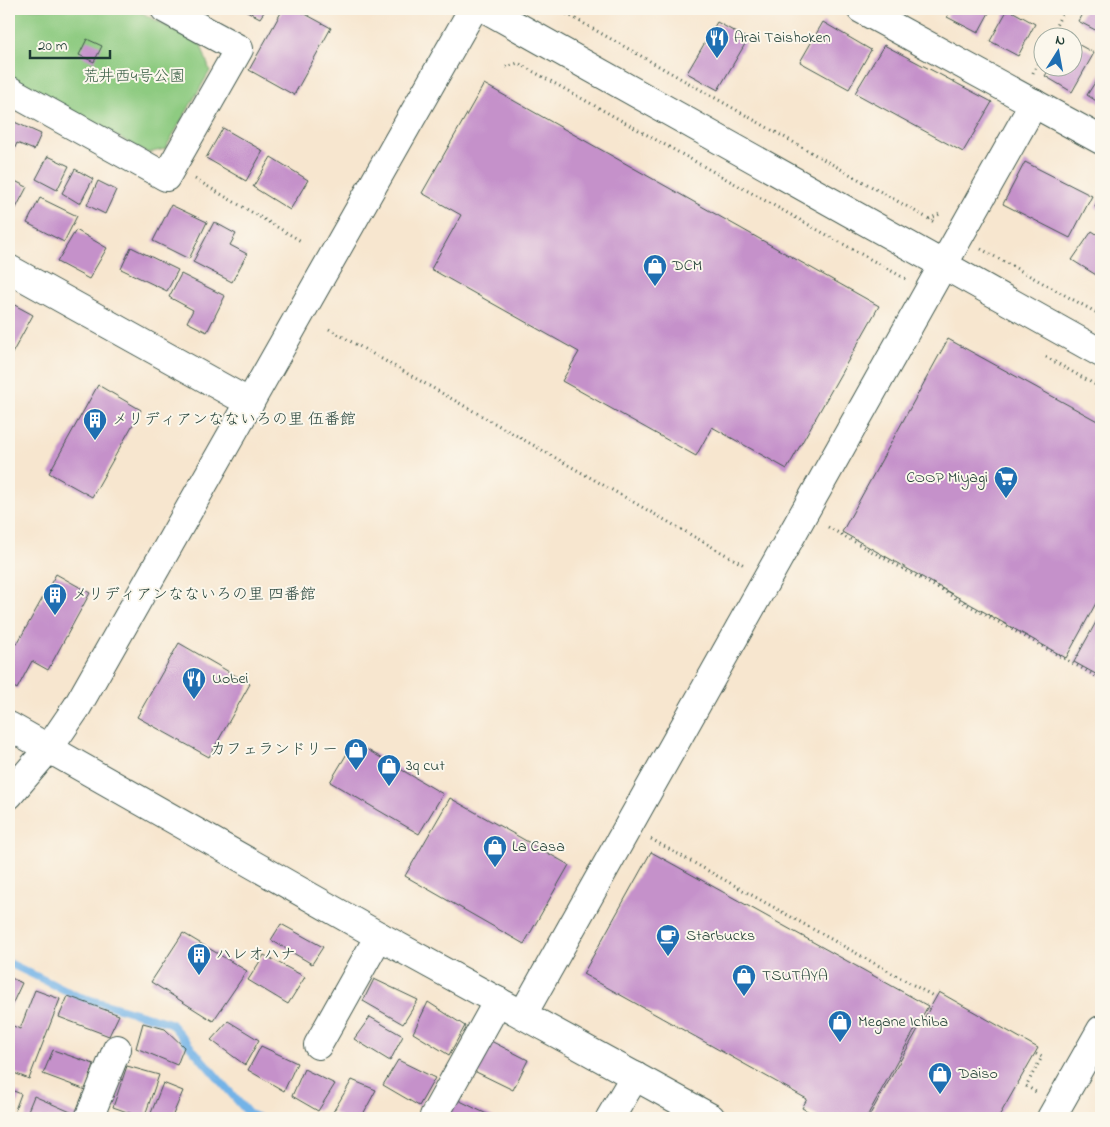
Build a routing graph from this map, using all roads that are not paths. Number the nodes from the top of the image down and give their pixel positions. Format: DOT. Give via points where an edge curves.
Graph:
graph roads {
  1 [pos="165,9"];
  2 [pos="473,9"];
  3 [pos="486,9"];
  4 [pos="861,9"];
  5 [pos="9,90"];
  6 [pos="1034,103"];
  7 [pos="1101,140"];
  8 [pos="944,264"];
  9 [pos="9,269"];
  10 [pos="1101,353"];
  11 [pos="250,403"];
  12 [pos="9,726"];
  13 [pos="49,748"];
  14 [pos="9,795"];
  15 [pos="379,936"];
  16 [pos="498,1001"];
  17 [pos="523,1014"];
  18 [pos="1101,1030"];
  19 [pos="318,1045"];
  20 [pos="117,1049"];
  21 [pos="635,1076"];
  22 [pos="1046,1106"];
  23 [pos="434,1116"];
  24 [pos="89,1118"];
  25 [pos="610,1118"];
  26 [pos="711,1118"];
  1 -- 5 [label="street" via="239,48 166,177"];
  2 -- 11 [label="street"];
  3 -- 8 [label="street"];
  4 -- 6 [label="street"];
  6 -- 7 [label="street"];
  6 -- 8 [label="street"];
  8 -- 10 [label="street"];
  8 -- 17 [label="street"];
  9 -- 11 [label="street"];
  11 -- 13 [label="street" via="77,707"];
  12 -- 13 [label="street"];
  13 -- 14 [label="street"];
  13 -- 15 [label="street"];
  15 -- 16 [label="street"];
  15 -- 19 [label="street"];
  16 -- 17 [label="street"];
  16 -- 23 [label="street"];
  17 -- 21 [label="street"];
  18 -- 22 [label="street"];
  20 -- 24 [label="street"];
  21 -- 25 [label="street"];
  21 -- 26 [label="street"];
}
